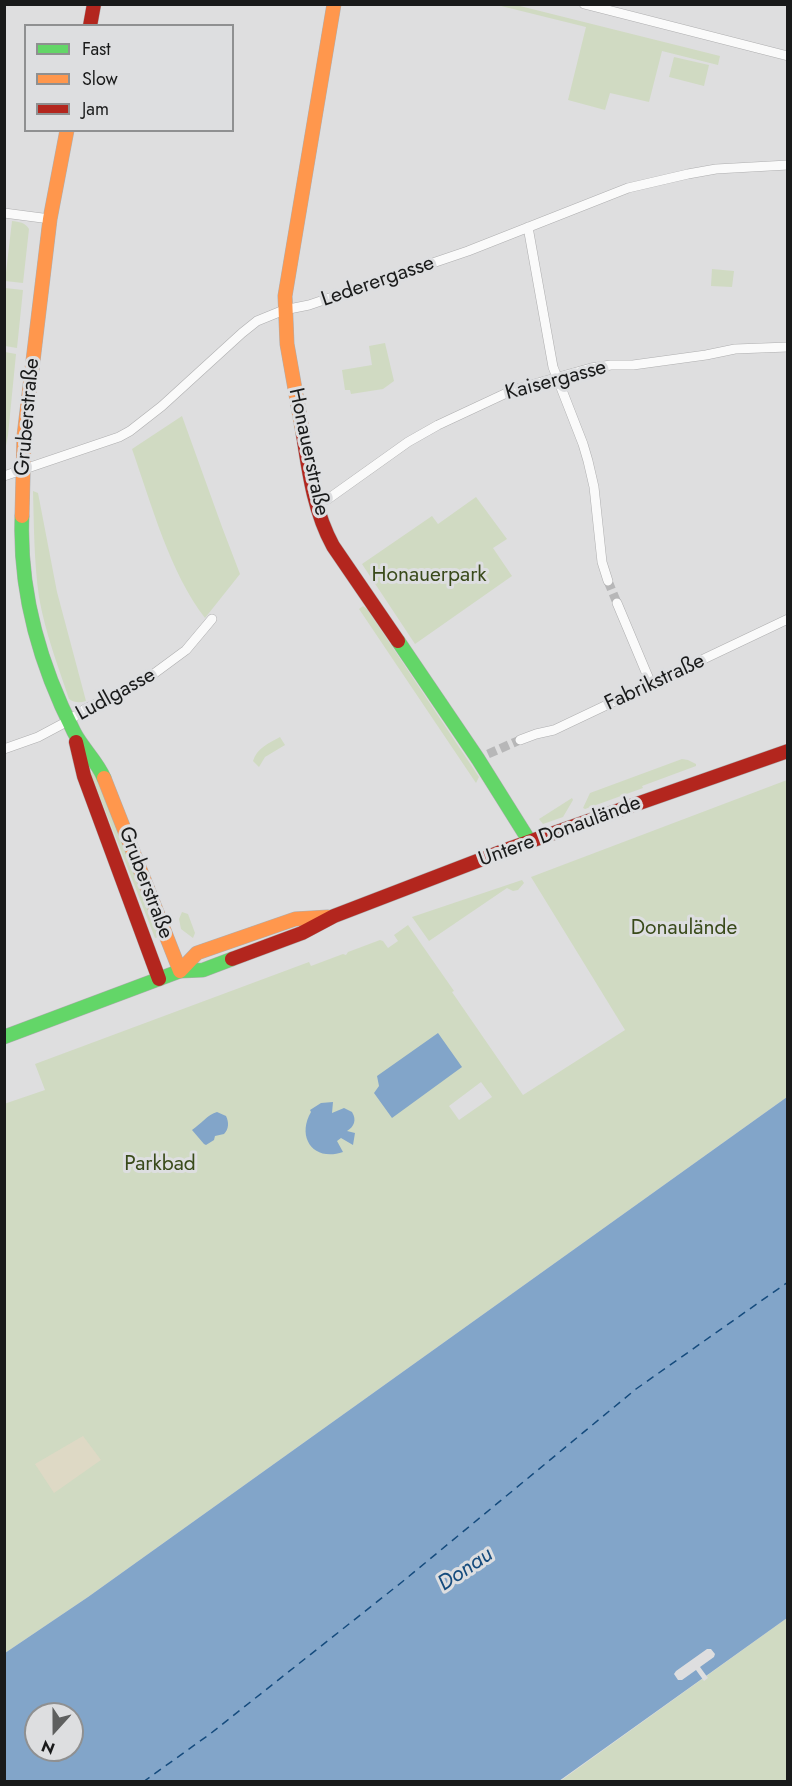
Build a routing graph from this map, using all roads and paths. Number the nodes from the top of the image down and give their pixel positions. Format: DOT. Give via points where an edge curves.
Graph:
graph roads {
  1 [pos="94,4"];
  2 [pos="334,4"];
  3 [pos="584,4"];
  4 [pos="90,24"];
  5 [pos="788,56"];
  6 [pos="67,132"];
  7 [pos="788,165"];
  8 [pos="4,213"];
  9 [pos="50,219"];
  10 [pos="528,227"];
  11 [pos="284,310"];
  12 [pos="788,347"];
  13 [pos="557,378"];
  14 [pos="23,470"];
  15 [pos="4,476"];
  16 [pos="316,503"];
  17 [pos="608,581"];
  18 [pos="617,603"];
  19 [pos="212,619"];
  20 [pos="788,620"];
  21 [pos="651,684"];
  22 [pos="72,728"];
  23 [pos="520,740"];
  24 [pos="4,749"];
  25 [pos="788,751"];
  26 [pos="530,842"];
  27 [pos="180,971"];
  28 [pos="159,979"];
  29 [pos="4,1037"];
  1 -- 4 [label="main road"];
  2 -- 11 [label="main road, Honauerstraße"];
  3 -- 5 [label="street"];
  6 -- 9 [label="main road, Gruberstraße"];
  7 -- 10 [label="street, Lederergasse" via="716,170 639,185"];
  8 -- 9 [label="street"];
  9 -- 14 [label="main road, Gruberstraße"];
  10 -- 11 [label="street, Lederergasse" via="458,255"];
  10 -- 13 [label="street"];
  11 -- 14 [label="street, Lederergasse" via="242,333 178,393 130,431"];
  11 -- 16 [label="main road, Honauerstraße" via="289,360"];
  12 -- 13 [label="street, Kaisergasse" via="735,349 611,365"];
  13 -- 16 [label="street, Kaisergasse" via="513,390 438,425 328,499"];
  13 -- 17 [label="street" via="588,461"];
  14 -- 15 [label="street, Lederergasse"];
  14 -- 22 [label="main road, Gruberstraße" via="21,533 30,610 44,662"];
  16 -- 26 [label="main road, Honauerstraße" via="326,535 483,756"];
  18 -- 21 [label="street"];
  19 -- 22 [label="street, Ludlgasse" via="186,650 167,665 136,686 86,708"];
  20 -- 21 [label="street, Fabrikstraße"];
  21 -- 23 [label="street, Fabrikstraße" via="554,730"];
  22 -- 24 [label="street, Ludlgasse"];
  22 -- 27 [label="main road, Gruberstraße" via="101,771"];
  22 -- 28 [label="main road, Gruberstraße" via="84,776"];
  25 -- 26 [label="main road, Untere Donaulände"];
  26 -- 27 [label="main road, Untere Donaulände" via="203,970"];
  27 -- 28 [label="main road, Untere Donaulände"];
  28 -- 29 [label="main road, Untere Donaulände"];
}
